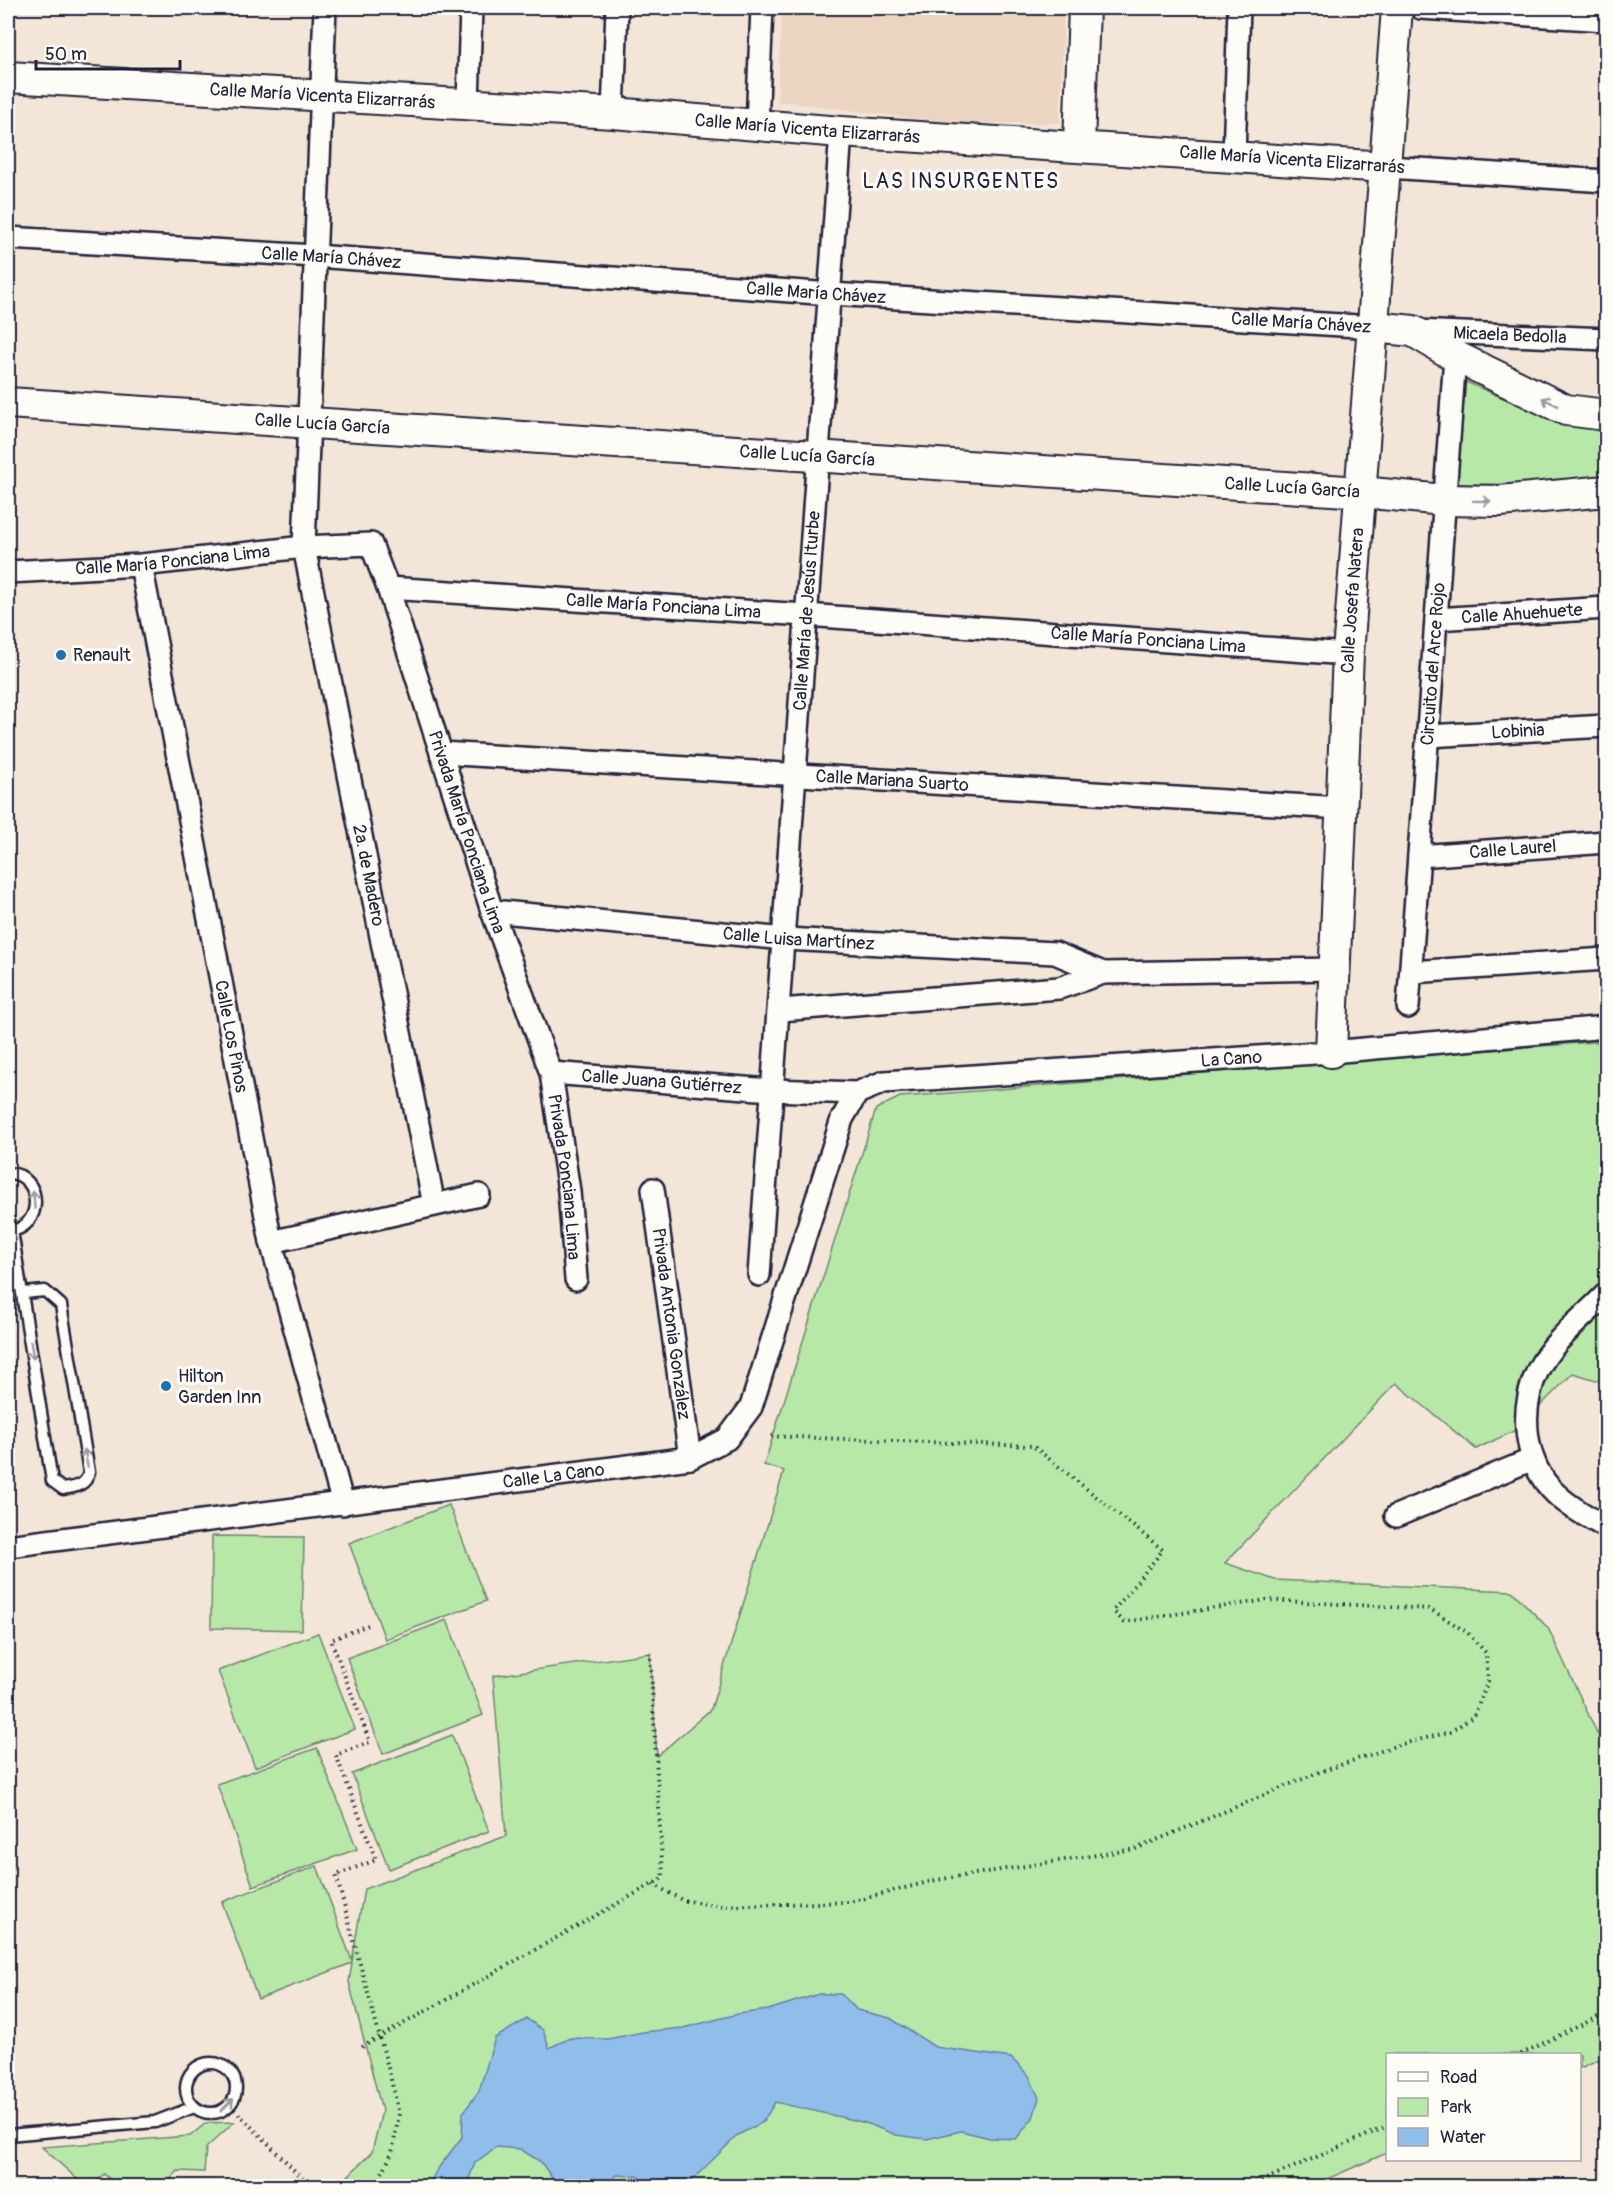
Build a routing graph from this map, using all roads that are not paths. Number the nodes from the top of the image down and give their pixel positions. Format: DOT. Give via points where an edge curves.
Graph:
graph roads {
  1 [pos="325,8"];
  2 [pos="471,8"];
  3 [pos="617,8"];
  4 [pos="762,8"];
  5 [pos="1084,8"];
  6 [pos="1239,8"];
  7 [pos="1397,8"];
  8 [pos="1421,8"];
  9 [pos="1606,20"];
  10 [pos="8,77"];
  11 [pos="322,96"];
  12 [pos="468,104"];
  13 [pos="614,113"];
  14 [pos="758,125"];
  15 [pos="841,132"];
  16 [pos="1079,146"];
  17 [pos="1234,156"];
  18 [pos="1387,167"];
  19 [pos="1606,182"];
  20 [pos="8,238"];
  21 [pos="315,256"];
  22 [pos="831,294"];
  23 [pos="1374,327"];
  24 [pos="1413,331"];
  25 [pos="1606,339"];
  26 [pos="1455,356"];
  27 [pos="8,403"];
  28 [pos="1606,415"];
  29 [pos="309,421"];
  30 [pos="818,457"];
  31 [pos="1606,491"];
  32 [pos="1361,492"];
  33 [pos="1444,500"];
  34 [pos="304,547"];
  35 [pos="141,565"];
  36 [pos="8,572"];
  37 [pos="388,588"];
  38 [pos="1606,608"];
  39 [pos="806,615"];
  40 [pos="1436,619"];
  41 [pos="1348,654"];
  42 [pos="1606,726"];
  43 [pos="1428,736"];
  44 [pos="441,753"];
  45 [pos="795,774"];
  46 [pos="1342,808"];
  47 [pos="1606,842"];
  48 [pos="1419,856"];
  49 [pos="492,911"];
  50 [pos="785,939"];
  51 [pos="1606,959"];
  52 [pos="1334,969"];
  53 [pos="1411,972"];
  54 [pos="1103,973"];
  55 [pos="1408,1007"];
  56 [pos="780,1010"];
  57 [pos="1606,1027"];
  58 [pos="1330,1052"];
  59 [pos="551,1073"];
  60 [pos="772,1090"];
  61 [pos="857,1093"];
  62 [pos="8,1173"];
  63 [pos="653,1189"];
  64 [pos="479,1195"];
  65 [pos="434,1205"];
  66 [pos="10,1231"];
  67 [pos="271,1242"];
  68 [pos="759,1275"];
  69 [pos="576,1279"];
  70 [pos="23,1293"];
  71 [pos="1606,1294"];
  72 [pos="690,1458"];
  73 [pos="1533,1459"];
  74 [pos="343,1504"];
  75 [pos="1396,1516"];
  76 [pos="1606,1527"];
  77 [pos="8,1546"];
  78 [pos="194,2107"];
  79 [pos="8,2136"];
  1 -- 11 [label="street, 2a. de Madero"];
  2 -- 12 [label="street"];
  3 -- 13 [label="street"];
  4 -- 14 [label="street"];
  5 -- 16 [label="street"];
  6 -- 17 [label="street"];
  7 -- 18 [label="street, Calle Josefa Natera"];
  8 -- 9 [label="street"];
  10 -- 11 [label="street, Calle María Vicenta Elizarrarás"];
  11 -- 12 [label="street, Calle María Vicenta Elizarrarás"];
  11 -- 21 [label="street, 2a. de Madero"];
  12 -- 13 [label="street, Calle María Vicenta Elizarrarás"];
  13 -- 14 [label="street, Calle María Vicenta Elizarrarás"];
  14 -- 15 [label="street, Calle María Vicenta Elizarrarás"];
  15 -- 16 [label="street, Calle María Vicenta Elizarrarás"];
  15 -- 22 [label="street, Calle María de Jesús Iturbe"];
  16 -- 17 [label="street, Calle María Vicenta Elizarrarás"];
  17 -- 18 [label="street, Calle María Vicenta Elizarrarás"];
  18 -- 19 [label="street, Calle María Vicenta Elizarrarás"];
  18 -- 23 [label="street, Calle Josefa Natera"];
  20 -- 21 [label="street, Calle María Chávez"];
  21 -- 22 [label="street, Calle María Chávez"];
  21 -- 29 [label="street, 2a. de Madero"];
  22 -- 23 [label="street, Calle María Chávez"];
  22 -- 30 [label="street, Calle María de Jesús Iturbe"];
  23 -- 24 [label="street, Calle María Chávez"];
  23 -- 32 [label="street, Calle Josefa Natera"];
  24 -- 25 [label="street, Micaela Bedolla"];
  24 -- 26 [label="street, Calle María Chávez"];
  28 -- 26 [label="street, Calle María Chávez, one-way" via="1566,410"];
  26 -- 33 [label="street, Circuito del Arce Rojo"];
  27 -- 29 [label="street, Calle Lucía García"];
  29 -- 30 [label="street, Calle Lucía García"];
  29 -- 34 [label="street, 2a. de Madero"];
  30 -- 32 [label="street, Calle Lucía García"];
  30 -- 39 [label="street, Calle María de Jesús Iturbe"];
  33 -- 31 [label="street, Calle Lucía García, one-way" via="1500,501"];
  32 -- 33 [label="street, Calle Lucía García"];
  32 -- 41 [label="street, Calle Josefa Natera"];
  33 -- 40 [label="street, Circuito del Arce Rojo"];
  34 -- 35 [label="street, Calle María Ponciana Lima"];
  34 -- 37 [label="street, Calle María Ponciana Lima" via="371,544"];
  34 -- 65 [label="street, 2a. de Madero"];
  35 -- 36 [label="street, Calle María Ponciana Lima"];
  35 -- 67 [label="street, Calle Los Pinos"];
  37 -- 39 [label="street, Calle María Ponciana Lima"];
  37 -- 44 [label="street, Privada María Ponciana Lima"];
  38 -- 40 [label="street, Calle Ahuehuete"];
  39 -- 41 [label="street, Calle María Ponciana Lima"];
  39 -- 45 [label="street, Calle María de Jesús Iturbe"];
  40 -- 43 [label="street, Circuito del Arce Rojo"];
  41 -- 46 [label="street, Calle Josefa Natera"];
  42 -- 43 [label="street, Lobinia"];
  43 -- 48 [label="street, Circuito del Arce Rojo"];
  44 -- 45 [label="street, Calle Mariana Suarto"];
  44 -- 49 [label="street, Privada María Ponciana Lima"];
  45 -- 46 [label="street, Calle Mariana Suarto"];
  45 -- 50 [label="street, Calle María de Jesús Iturbe"];
  46 -- 52 [label="street, Calle Josefa Natera"];
  47 -- 48 [label="street, Calle Laurel"];
  48 -- 53 [label="street, Circuito del Arce Rojo"];
  49 -- 50 [label="street, Calle Luisa Martínez"];
  49 -- 59 [label="street, Privada María Ponciana Lima"];
  50 -- 54 [label="street, Calle Luisa Martínez" via="1055,953"];
  50 -- 56 [label="street, Calle María de Jesús Iturbe"];
  51 -- 53 [label="street"];
  52 -- 54 [label="street, Calle Luisa Martínez"];
  52 -- 58 [label="street, Calle Josefa Natera"];
  53 -- 55 [label="street, Circuito del Arce Rojo"];
  54 -- 56 [label="street, Calle Luisa Martínez" via="1059,988"];
  56 -- 60 [label="street, Calle María de Jesús Iturbe"];
  57 -- 58 [label="street, La Cano"];
  58 -- 61 [label="street, La Cano" via="885,1082"];
  59 -- 60 [label="street, Calle Juana Gutiérrez"];
  59 -- 69 [label="street, Privada Ponciana Lima" via="569,1191"];
  60 -- 61 [label="street, Calle Juana Gutiérrez"];
  60 -- 68 [label="street, Calle María de Jesús Iturbe"];
  61 -- 72 [label="street, Calle La Cano" via="842,1119 751,1407 727,1438"];
  66 -- 62 [label="lane, one-way" via="28,1223 36,1202 29,1182"];
  63 -- 72 [label="street, Privada Antonia González"];
  64 -- 65 [label="street"];
  65 -- 67 [label="street"];
  66 -- 70 [label="lane"];
  67 -- 74 [label="street, Calle Los Pinos"];
  70 -- 70 [label="lane, one-way" via="52,1481 59,1488 80,1486 89,1472 60,1305 45,1291"];
  71 -- 73 [label="street" via="1539,1368 1528,1400 1527,1433"];
  72 -- 74 [label="street, Calle La Cano"];
  73 -- 75 [label="street"];
  73 -- 76 [label="street" via="1554,1493 1580,1514"];
  74 -- 77 [label="street, Calle La Cano"];
  78 -- 78 [label="lane, one-way" via="206,2113 219,2113 230,2105 237,2094 236,2080 229,2069 217,2062 204,2063 192,2070 186,2082 187,2095"];
  78 -- 79 [label="lane" via="155,2122"];
}
